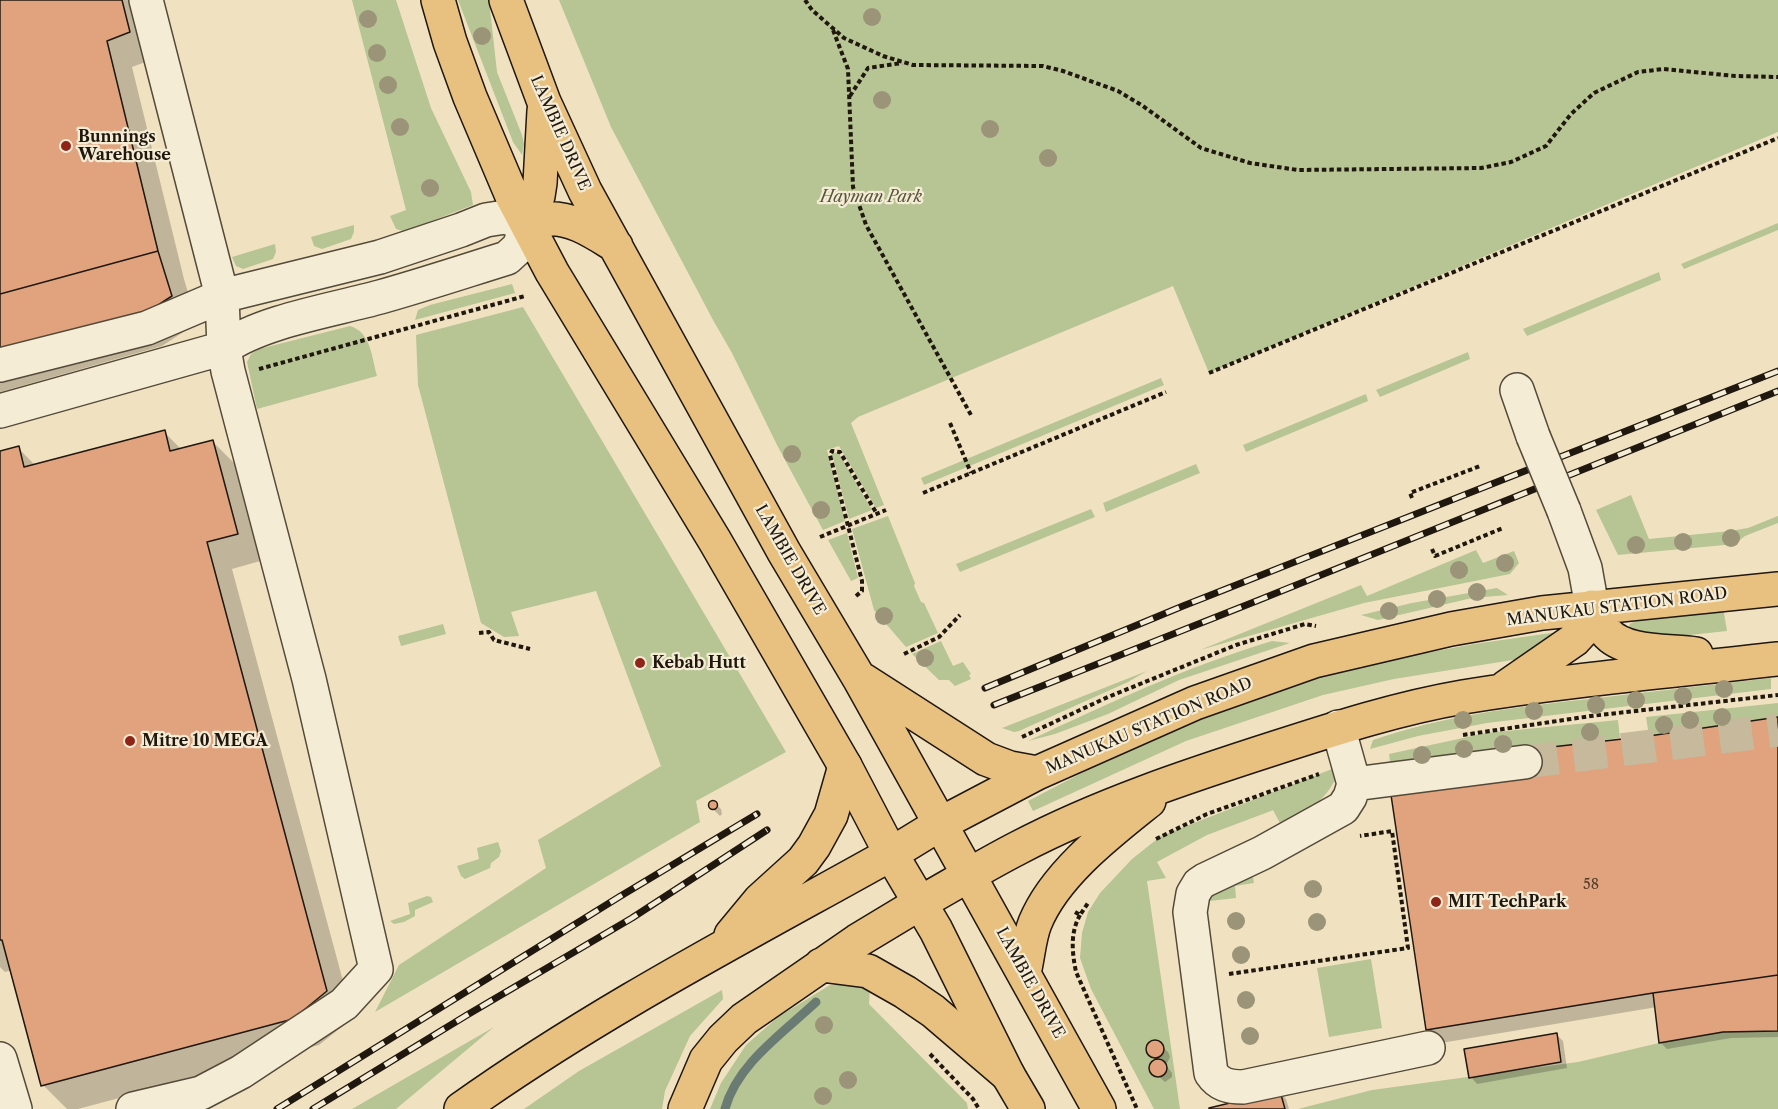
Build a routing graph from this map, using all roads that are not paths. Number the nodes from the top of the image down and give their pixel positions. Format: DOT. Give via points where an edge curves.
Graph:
graph roads {
  1 [pos="146,0"];
  2 [pos="438,0"];
  3 [pos="506,0"];
  4 [pos="544,102"];
  5 [pos="527,224"];
  6 [pos="616,246"];
  7 [pos="380,256"];
  8 [pos="302,275"];
  9 [pos="222,296"];
  10 [pos="380,297"];
  11 [pos="306,316"];
  12 [pos="226,363"];
  13 [pos="0,365"];
  14 [pos="1517,390"];
  15 [pos="0,411"];
  16 [pos="1778,589"];
  17 [pos="1592,607"];
  18 [pos="1764,660"];
  19 [pos="859,678"];
  20 [pos="1498,692"];
  21 [pos="1338,727"];
  22 [pos="1525,762"];
  23 [pos="845,766"];
  24 [pos="1037,772"];
  25 [pos="1351,774"];
  26 [pos="1176,780"];
  27 [pos="940,824"];
  28 [pos="891,854"];
  29 [pos="969,875"];
  30 [pos="920,903"];
  31 [pos="719,950"];
  32 [pos="821,965"];
  33 [pos="1024,974"];
  34 [pos="1428,1048"];
  35 [pos="0,1059"];
  36 [pos="1008,1075"];
  37 [pos="15,1109"];
  38 [pos="133,1109"];
  39 [pos="461,1109"];
  40 [pos="685,1109"];
  41 [pos="1028,1109"];
  42 [pos="1099,1109"];
  1 -- 9 [label="lane"];
  2 -- 5 [label="main road" via="470,97"];
  3 -- 4 [label="main road, LAMBIE DRIVE"];
  4 -- 5 [label="main road" via="540,183"];
  4 -- 6 [label="main road, LAMBIE DRIVE"];
  5 -- 6 [label="main road" via="545,219 574,223"];
  5 -- 7 [label="lane" via="505,217 486,220"];
  5 -- 10 [label="lane" via="519,247 507,258"];
  5 -- 23 [label="main road"];
  6 -- 19 [label="main road, LAMBIE DRIVE" via="784,552"];
  7 -- 8 [label="lane"];
  7 -- 10 [label="lane"];
  8 -- 9 [label="lane"];
  8 -- 11 [label="lane"];
  9 -- 12 [label="lane"];
  9 -- 13 [label="lane" via="147,328"];
  10 -- 11 [label="lane"];
  11 -- 12 [label="lane" via="240,337"];
  12 -- 15 [label="lane"];
  12 -- 38 [label="lane" via="309,679 376,969 344,1004 241,1072 201,1093"];
  14 -- 17 [label="lane, bridge" via="1585,568"];
  16 -- 17 [label="main road, MANUKAU STATION ROAD"];
  17 -- 18 [label="main road" via="1605,632 1627,646"];
  17 -- 20 [label="main road" via="1585,628 1574,640"];
  17 -- 24 [label="main road, MANUKAU STATION ROAD" via="1451,629 1314,661 1196,703"];
  18 -- 20 [label="main road"];
  19 -- 24 [label="main road" via="986,759"];
  19 -- 27 [label="main road, LAMBIE DRIVE"];
  20 -- 21 [label="main road"];
  21 -- 25 [label="lane"];
  21 -- 26 [label="main road"];
  22 -- 25 [label="lane"];
  23 -- 28 [label="main road"];
  23 -- 31 [label="main road" via="831,815 814,846 760,900"];
  24 -- 27 [label="main road, MANUKAU STATION ROAD"];
  25 -- 34 [label="lane" via="1350,797 1343,808 1199,884 1190,904 1211,1073 1222,1084 1243,1087"];
  26 -- 29 [label="main road" via="1054,830"];
  26 -- 33 [label="main road" via="1102,839 1050,895 1035,924"];
  27 -- 28 [label="main road, MANUKAU STATION ROAD"];
  27 -- 29 [label="main road, LAMBIE DRIVE"];
  28 -- 30 [label="main road"];
  28 -- 31 [label="main road, MANUKAU STATION ROAD"];
  29 -- 30 [label="main road"];
  29 -- 33 [label="main road, LAMBIE DRIVE"];
  30 -- 32 [label="main road"];
  30 -- 36 [label="main road"];
  31 -- 39 [label="main road, MANUKAU STATION ROAD" via="603,1016"];
  32 -- 36 [label="main road" via="868,971 905,992"];
  32 -- 40 [label="main road" via="744,1019 723,1039 706,1060"];
  33 -- 42 [label="main road, LAMBIE DRIVE"];
  35 -- 37 [label="lane"];
  36 -- 41 [label="main road"];
}
